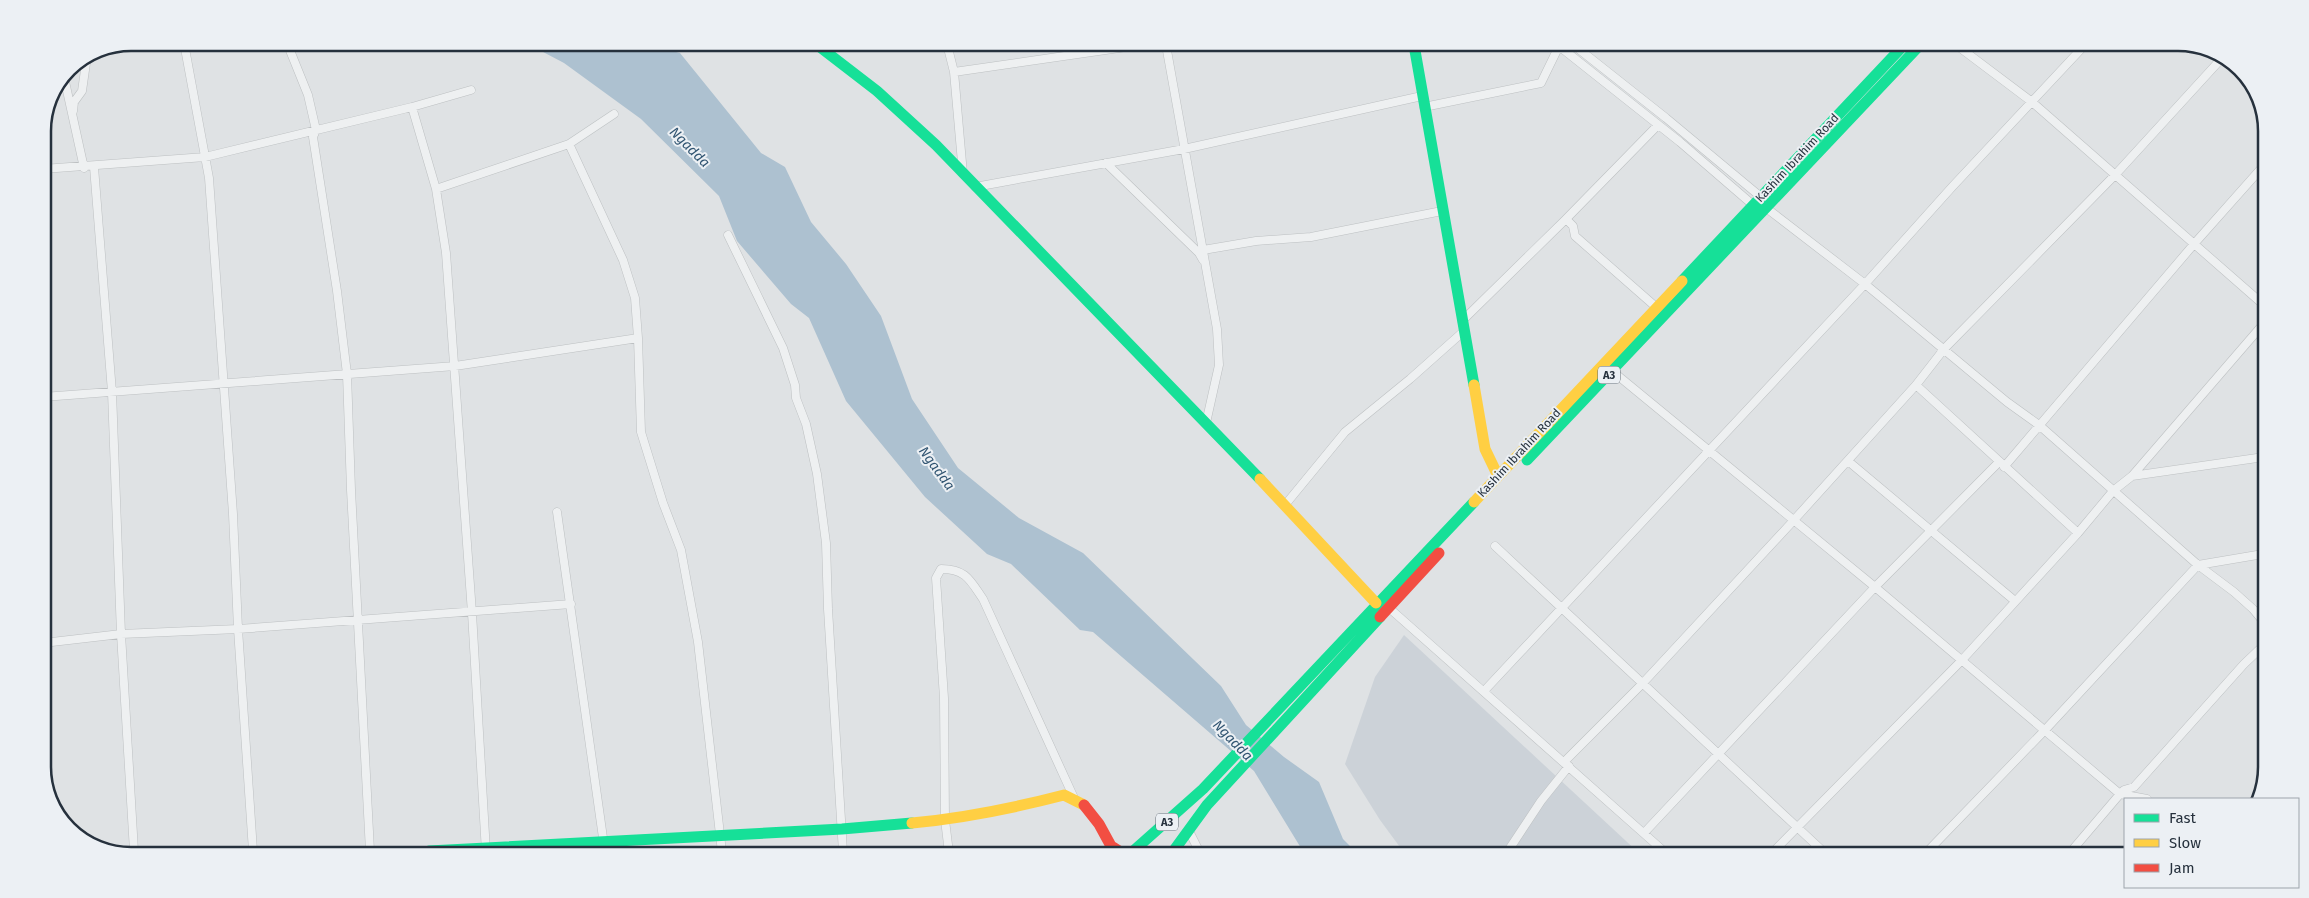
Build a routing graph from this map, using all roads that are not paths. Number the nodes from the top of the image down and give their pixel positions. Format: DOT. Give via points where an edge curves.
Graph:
graph roads {
  1 [pos="185,51"];
  2 [pos="290,51"];
  3 [pos="825,51"];
  4 [pos="949,51"];
  5 [pos="1099,51"];
  6 [pos="1167,51"];
  7 [pos="1415,51"];
  8 [pos="1557,51"];
  9 [pos="1565,51"];
  10 [pos="1581,51"];
  11 [pos="1898,51"];
  12 [pos="1914,51"];
  13 [pos="1964,51"];
  14 [pos="2079,51"];
  15 [pos="2218,62"];
  16 [pos="86,66"];
  17 [pos="954,72"];
  18 [pos="66,86"];
  19 [pos="471,90"];
  20 [pos="1423,101"];
  21 [pos="2032,102"];
  22 [pos="412,107"];
  23 [pos="614,114"];
  24 [pos="72,119"];
  25 [pos="1658,125"];
  26 [pos="316,130"];
  27 [pos="569,144"];
  28 [pos="1184,149"];
  29 [pos="205,158"];
  30 [pos="1106,163"];
  31 [pos="94,167"];
  32 [pos="84,168"];
  33 [pos="51,169"];
  34 [pos="2258,172"];
  35 [pos="963,174"];
  36 [pos="2116,175"];
  37 [pos="975,187"];
  38 [pos="436,189"];
  39 [pos="1759,203"];
  40 [pos="1442,211"];
  41 [pos="1566,219"];
  42 [pos="728,235"];
  43 [pos="2194,244"];
  44 [pos="1203,250"];
  45 [pos="1204,262"];
  46 [pos="1865,284"];
  47 [pos="2258,300"];
  48 [pos="1656,307"];
  49 [pos="1463,326"];
  50 [pos="2258,330"];
  51 [pos="638,338"];
  52 [pos="1944,349"];
  53 [pos="455,366"];
  54 [pos="1608,368"];
  55 [pos="348,374"];
  56 [pos="222,384"];
  57 [pos="1916,385"];
  58 [pos="112,392"];
  59 [pos="51,396"];
  60 [pos="1206,423"];
  61 [pos="2039,425"];
  62 [pos="1709,452"];
  63 [pos="2258,458"];
  64 [pos="1848,461"];
  65 [pos="2001,464"];
  66 [pos="1498,476"];
  67 [pos="2132,476"];
  68 [pos="2113,491"];
  69 [pos="1285,505"];
  70 [pos="557,512"];
  71 [pos="1794,520"];
  72 [pos="1931,530"];
  73 [pos="2078,532"];
  74 [pos="1495,546"];
  75 [pos="2258,555"];
  76 [pos="2198,565"];
  77 [pos="1875,587"];
  78 [pos="2015,601"];
  79 [pos="1376,603"];
  80 [pos="571,604"];
  81 [pos="1388,607"];
  82 [pos="1560,608"];
  83 [pos="2254,609"];
  84 [pos="2258,610"];
  85 [pos="472,613"];
  86 [pos="2258,614"];
  87 [pos="357,620"];
  88 [pos="238,629"];
  89 [pos="121,634"];
  90 [pos="51,642"];
  91 [pos="2258,651"];
  92 [pos="1962,660"];
  93 [pos="1642,684"];
  94 [pos="1485,690"];
  95 [pos="2045,730"];
  96 [pos="1719,754"];
  97 [pos="1566,764"];
  98 [pos="2120,794"];
  99 [pos="1074,798"];
  100 [pos="2142,798"];
  101 [pos="1210,802"];
  102 [pos="944,820"];
  103 [pos="1797,827"];
  104 [pos="842,829"];
  105 [pos="1189,831"];
  106 [pos="1644,833"];
  107 [pos="720,835"];
  108 [pos="134,847"];
  109 [pos="253,847"];
  110 [pos="370,847"];
  111 [pos="486,847"];
  112 [pos="605,847"];
  113 [pos="721,847"];
  114 [pos="843,847"];
  115 [pos="948,847"];
  116 [pos="1113,847"];
  117 [pos="1138,847"];
  118 [pos="1167,847"];
  119 [pos="1177,847"];
  120 [pos="1197,847"];
  121 [pos="1511,847"];
  122 [pos="1659,847"];
  123 [pos="1777,847"];
  124 [pos="1818,847"];
  125 [pos="1932,847"];
  126 [pos="2075,847"];
  1 -- 29 [label="street"];
  2 -- 26 [label="street" via="308,95"];
  3 -- 35 [label="main road" via="888,100"];
  4 -- 17 [label="street"];
  5 -- 17 [label="street"];
  6 -- 28 [label="street"];
  7 -- 20 [label="main road"];
  8 -- 20 [label="street" via="1541,83"];
  9 -- 25 [label="street"];
  10 -- 39 [label="street" via="1666,118"];
  11 -- 39 [label="main road, Kashim Ibrahim Road / A3" via="1820,131"];
  12 -- 39 [label="main road, Kashim Ibrahim Road / A3"];
  13 -- 21 [label="street"];
  14 -- 21 [label="street"];
  15 -- 36 [label="street"];
  16 -- 24 [label="street" via="82,91 74,102"];
  17 -- 35 [label="street"];
  18 -- 24 [label="street"];
  19 -- 22 [label="street"];
  20 -- 28 [label="street"];
  20 -- 40 [label="main road"];
  21 -- 36 [label="street"];
  21 -- 46 [label="street"];
  22 -- 26 [label="street"];
  22 -- 38 [label="street"];
  23 -- 27 [label="street"];
  24 -- 32 [label="street"];
  25 -- 39 [label="street"];
  25 -- 41 [label="street"];
  26 -- 29 [label="street"];
  26 -- 55 [label="street" via="313,137"];
  27 -- 38 [label="street"];
  27 -- 51 [label="street" via="623,260 635,298"];
  28 -- 30 [label="street"];
  28 -- 44 [label="street"];
  29 -- 31 [label="street"];
  29 -- 56 [label="street" via="217,275"];
  30 -- 37 [label="street"];
  30 -- 45 [label="street" via="1199,253"];
  31 -- 32 [label="street"];
  31 -- 58 [label="street"];
  32 -- 33 [label="street"];
  34 -- 43 [label="street"];
  35 -- 37 [label="main road"];
  36 -- 43 [label="street"];
  36 -- 52 [label="street"];
  37 -- 60 [label="main road"];
  38 -- 53 [label="street" via="446,253"];
  39 -- 46 [label="street"];
  39 -- 48 [label="main road, Kashim Ibrahim Road / A3"];
  39 -- 54 [label="main road, Kashim Ibrahim Road / A3"];
  40 -- 44 [label="street" via="1311,237 1256,241"];
  40 -- 49 [label="main road"];
  41 -- 48 [label="street" via="1573,226 1575,236"];
  41 -- 49 [label="street"];
  42 -- 104 [label="street" via="783,348 817,474 826,543"];
  43 -- 47 [label="street"];
  43 -- 61 [label="street"];
  44 -- 45 [label="street"];
  45 -- 60 [label="street" via="1217,329 1219,365"];
  46 -- 52 [label="street"];
  46 -- 62 [label="street"];
  48 -- 54 [label="main road, Kashim Ibrahim Road / A3"];
  49 -- 66 [label="main road" via="1485,449"];
  49 -- 69 [label="street" via="1410,379 1345,432"];
  50 -- 67 [label="street"];
  51 -- 53 [label="street"];
  51 -- 107 [label="street" via="642,432 681,550 698,642"];
  52 -- 57 [label="street"];
  52 -- 61 [label="street"];
  53 -- 55 [label="street"];
  53 -- 85 [label="street"];
  54 -- 62 [label="street"];
  54 -- 66 [label="main road, Kashim Ibrahim Road / A3"];
  54 -- 81 [label="main road, Kashim Ibrahim Road / A3"];
  55 -- 56 [label="street"];
  55 -- 87 [label="street"];
  56 -- 58 [label="street"];
  56 -- 88 [label="street" via="234,514"];
  57 -- 64 [label="street"];
  57 -- 65 [label="street"];
  58 -- 59 [label="street"];
  58 -- 89 [label="street"];
  60 -- 69 [label="main road"];
  61 -- 65 [label="street"];
  61 -- 68 [label="street"];
  62 -- 71 [label="street"];
  62 -- 82 [label="street"];
  63 -- 67 [label="street"];
  64 -- 71 [label="street"];
  64 -- 72 [label="street"];
  65 -- 72 [label="street"];
  65 -- 73 [label="street"];
  66 -- 79 [label="main road, Kashim Ibrahim Road / A3"];
  67 -- 68 [label="street"];
  68 -- 73 [label="street"];
  68 -- 76 [label="street"];
  69 -- 79 [label="main road"];
  70 -- 80 [label="street"];
  71 -- 77 [label="street"];
  71 -- 93 [label="street"];
  72 -- 77 [label="street"];
  72 -- 78 [label="street"];
  73 -- 78 [label="street"];
  74 -- 82 [label="street"];
  75 -- 76 [label="street"];
  76 -- 83 [label="street"];
  76 -- 95 [label="street"];
  77 -- 92 [label="street"];
  77 -- 96 [label="street"];
  78 -- 92 [label="street"];
  79 -- 117 [label="main road, Kashim Ibrahim Road / A3" via="1203,789"];
  80 -- 85 [label="street"];
  80 -- 112 [label="street"];
  81 -- 94 [label="street"];
  81 -- 101 [label="main road, Kashim Ibrahim Road / A3"];
  82 -- 93 [label="street"];
  82 -- 94 [label="street"];
  83 -- 84 [label="street"];
  83 -- 86 [label="street"];
  85 -- 87 [label="street"];
  85 -- 111 [label="street"];
  87 -- 88 [label="street"];
  87 -- 110 [label="street"];
  88 -- 89 [label="street"];
  88 -- 109 [label="street"];
  89 -- 90 [label="street"];
  89 -- 108 [label="street"];
  91 -- 98 [label="street" via="2134,787"];
  92 -- 95 [label="street"];
  92 -- 103 [label="street"];
  93 -- 96 [label="street"];
  93 -- 97 [label="street"];
  94 -- 97 [label="street"];
  95 -- 98 [label="street"];
  95 -- 125 [label="street"];
  96 -- 103 [label="street"];
  96 -- 106 [label="street"];
  97 -- 106 [label="street"];
  97 -- 121 [label="street"];
  98 -- 100 [label="street"];
  98 -- 126 [label="street"];
  99 -- 102 [label="main road" via="1064,795 1019,807"];
  99 -- 102 [label="street" via="983,599 968,577 953,569 941,569 936,578 944,698"];
  99 -- 116 [label="main road" via="1099,824"];
  101 -- 105 [label="main road, Kashim Ibrahim Road / A3"];
  101 -- 118 [label="main road"];
  102 -- 104 [label="main road"];
  102 -- 115 [label="street"];
  103 -- 123 [label="street"];
  103 -- 124 [label="street"];
  104 -- 107 [label="main road"];
  104 -- 114 [label="street"];
  105 -- 119 [label="main road, Kashim Ibrahim Road / A3"];
  105 -- 120 [label="street"];
  106 -- 122 [label="street"];
  107 -- 112 [label="main road"];
  107 -- 113 [label="street"];
}
